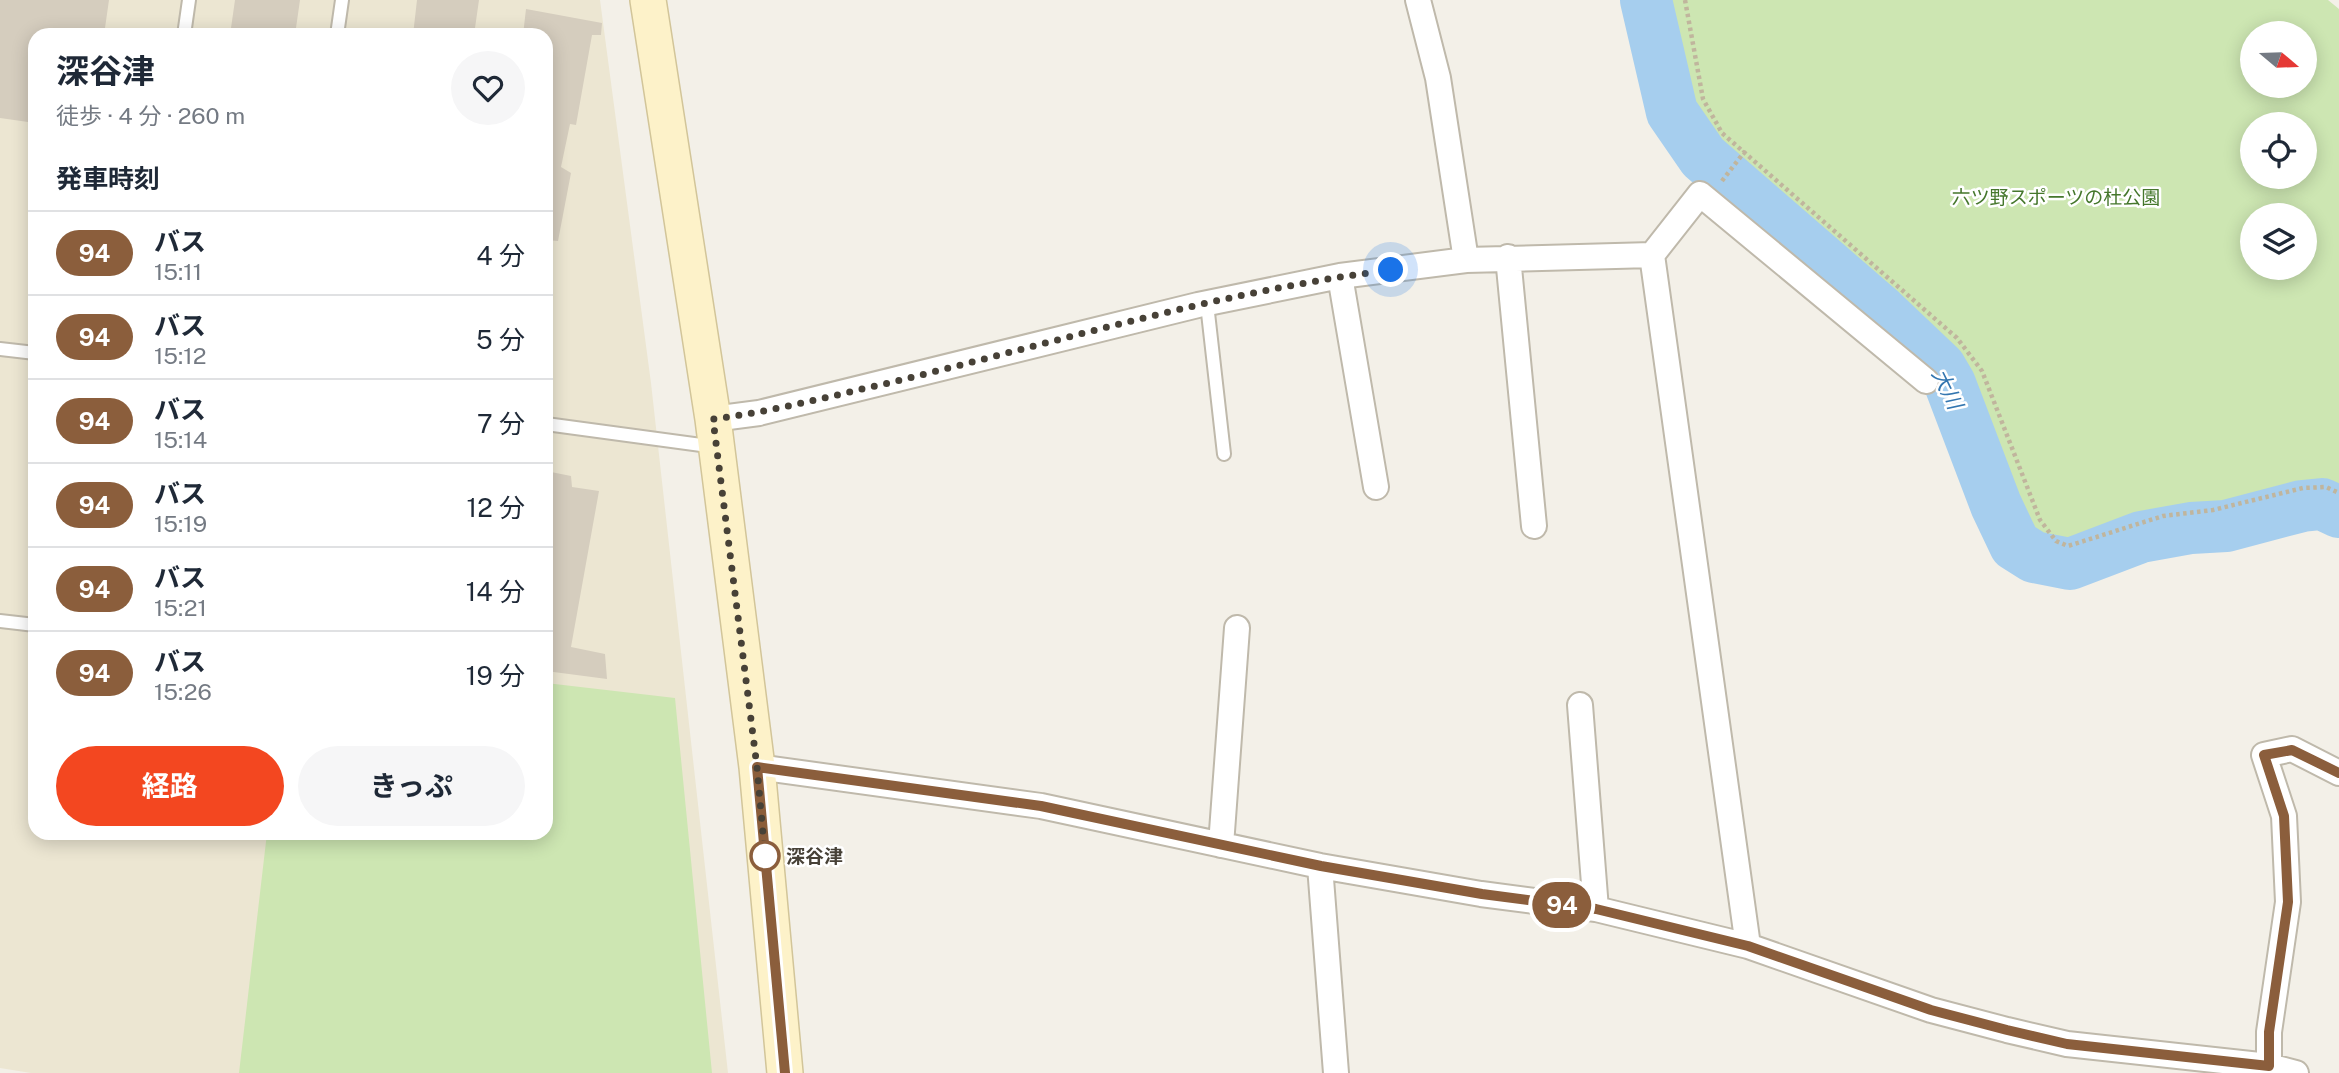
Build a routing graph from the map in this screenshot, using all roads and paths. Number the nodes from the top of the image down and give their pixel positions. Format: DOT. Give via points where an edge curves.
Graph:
graph roads {
  1 [pos="189,0"];
  2 [pos="342,0"];
  3 [pos="648,0"];
  4 [pos="1418,0"];
  5 [pos="1685,0"];
  6 [pos="185,28"];
  7 [pos="338,28"];
  8 [pos="1745,151"];
  9 [pos="1716,188"];
  10 [pos="1651,255"];
  11 [pos="1508,257"];
  12 [pos="1466,260"];
  13 [pos="1340,276"];
  14 [pos="1207,303"];
  15 [pos="0,349"];
  16 [pos="28,352"];
  17 [pos="1926,381"];
  18 [pos="553,424"];
  19 [pos="714,433"];
  20 [pos="1224,454"];
  21 [pos="1376,487"];
  22 [pos="2339,493"];
  23 [pos="1534,526"];
  24 [pos="0,621"];
  25 [pos="28,624"];
  26 [pos="1237,628"];
  27 [pos="1580,705"];
  28 [pos="757,767"];
  29 [pos="2339,773"];
  30 [pos="1221,845"];
  31 [pos="1321,866"];
  32 [pos="1596,909"];
  33 [pos="1748,946"];
  34 [pos="2269,1066"];
  35 [pos="785,1073"];
  36 [pos="1336,1073"];
  37 [pos="2296,1073"];
  1 -- 6 [label="lane"];
  2 -- 7 [label="lane"];
  3 -- 19 [label="street"];
  4 -- 12 [label="street" via="1438,78"];
  5 -- 8 [label="path" via="1703,99 1722,133"];
  8 -- 9 [label="path"];
  8 -- 22 [label="path" via="1957,338 1982,371 2040,520 2056,541 2067,546 2163,516 2213,510 2303,488 2326,487"];
  10 -- 11 [label="street"];
  10 -- 17 [label="street" via="1700,194"];
  10 -- 33 [label="street"];
  11 -- 12 [label="street"];
  11 -- 23 [label="street"];
  12 -- 13 [label="street"];
  13 -- 14 [label="street"];
  13 -- 21 [label="street"];
  14 -- 19 [label="street" via="760,413"];
  14 -- 20 [label="lane"];
  15 -- 16 [label="lane"];
  18 -- 19 [label="lane"];
  19 -- 28 [label="street"];
  24 -- 25 [label="lane"];
  26 -- 30 [label="street"];
  27 -- 32 [label="street"];
  28 -- 30 [label="street" via="1041,806"];
  28 -- 35 [label="street"];
  29 -- 34 [label="street" via="2292,750 2264,755 2284,816 2288,902 2269,1032"];
  30 -- 31 [label="street"];
  31 -- 32 [label="street"];
  31 -- 36 [label="street"];
  32 -- 33 [label="street"];
  33 -- 34 [label="street" via="1931,1010 2067,1044"];
  34 -- 37 [label="street"];
}
